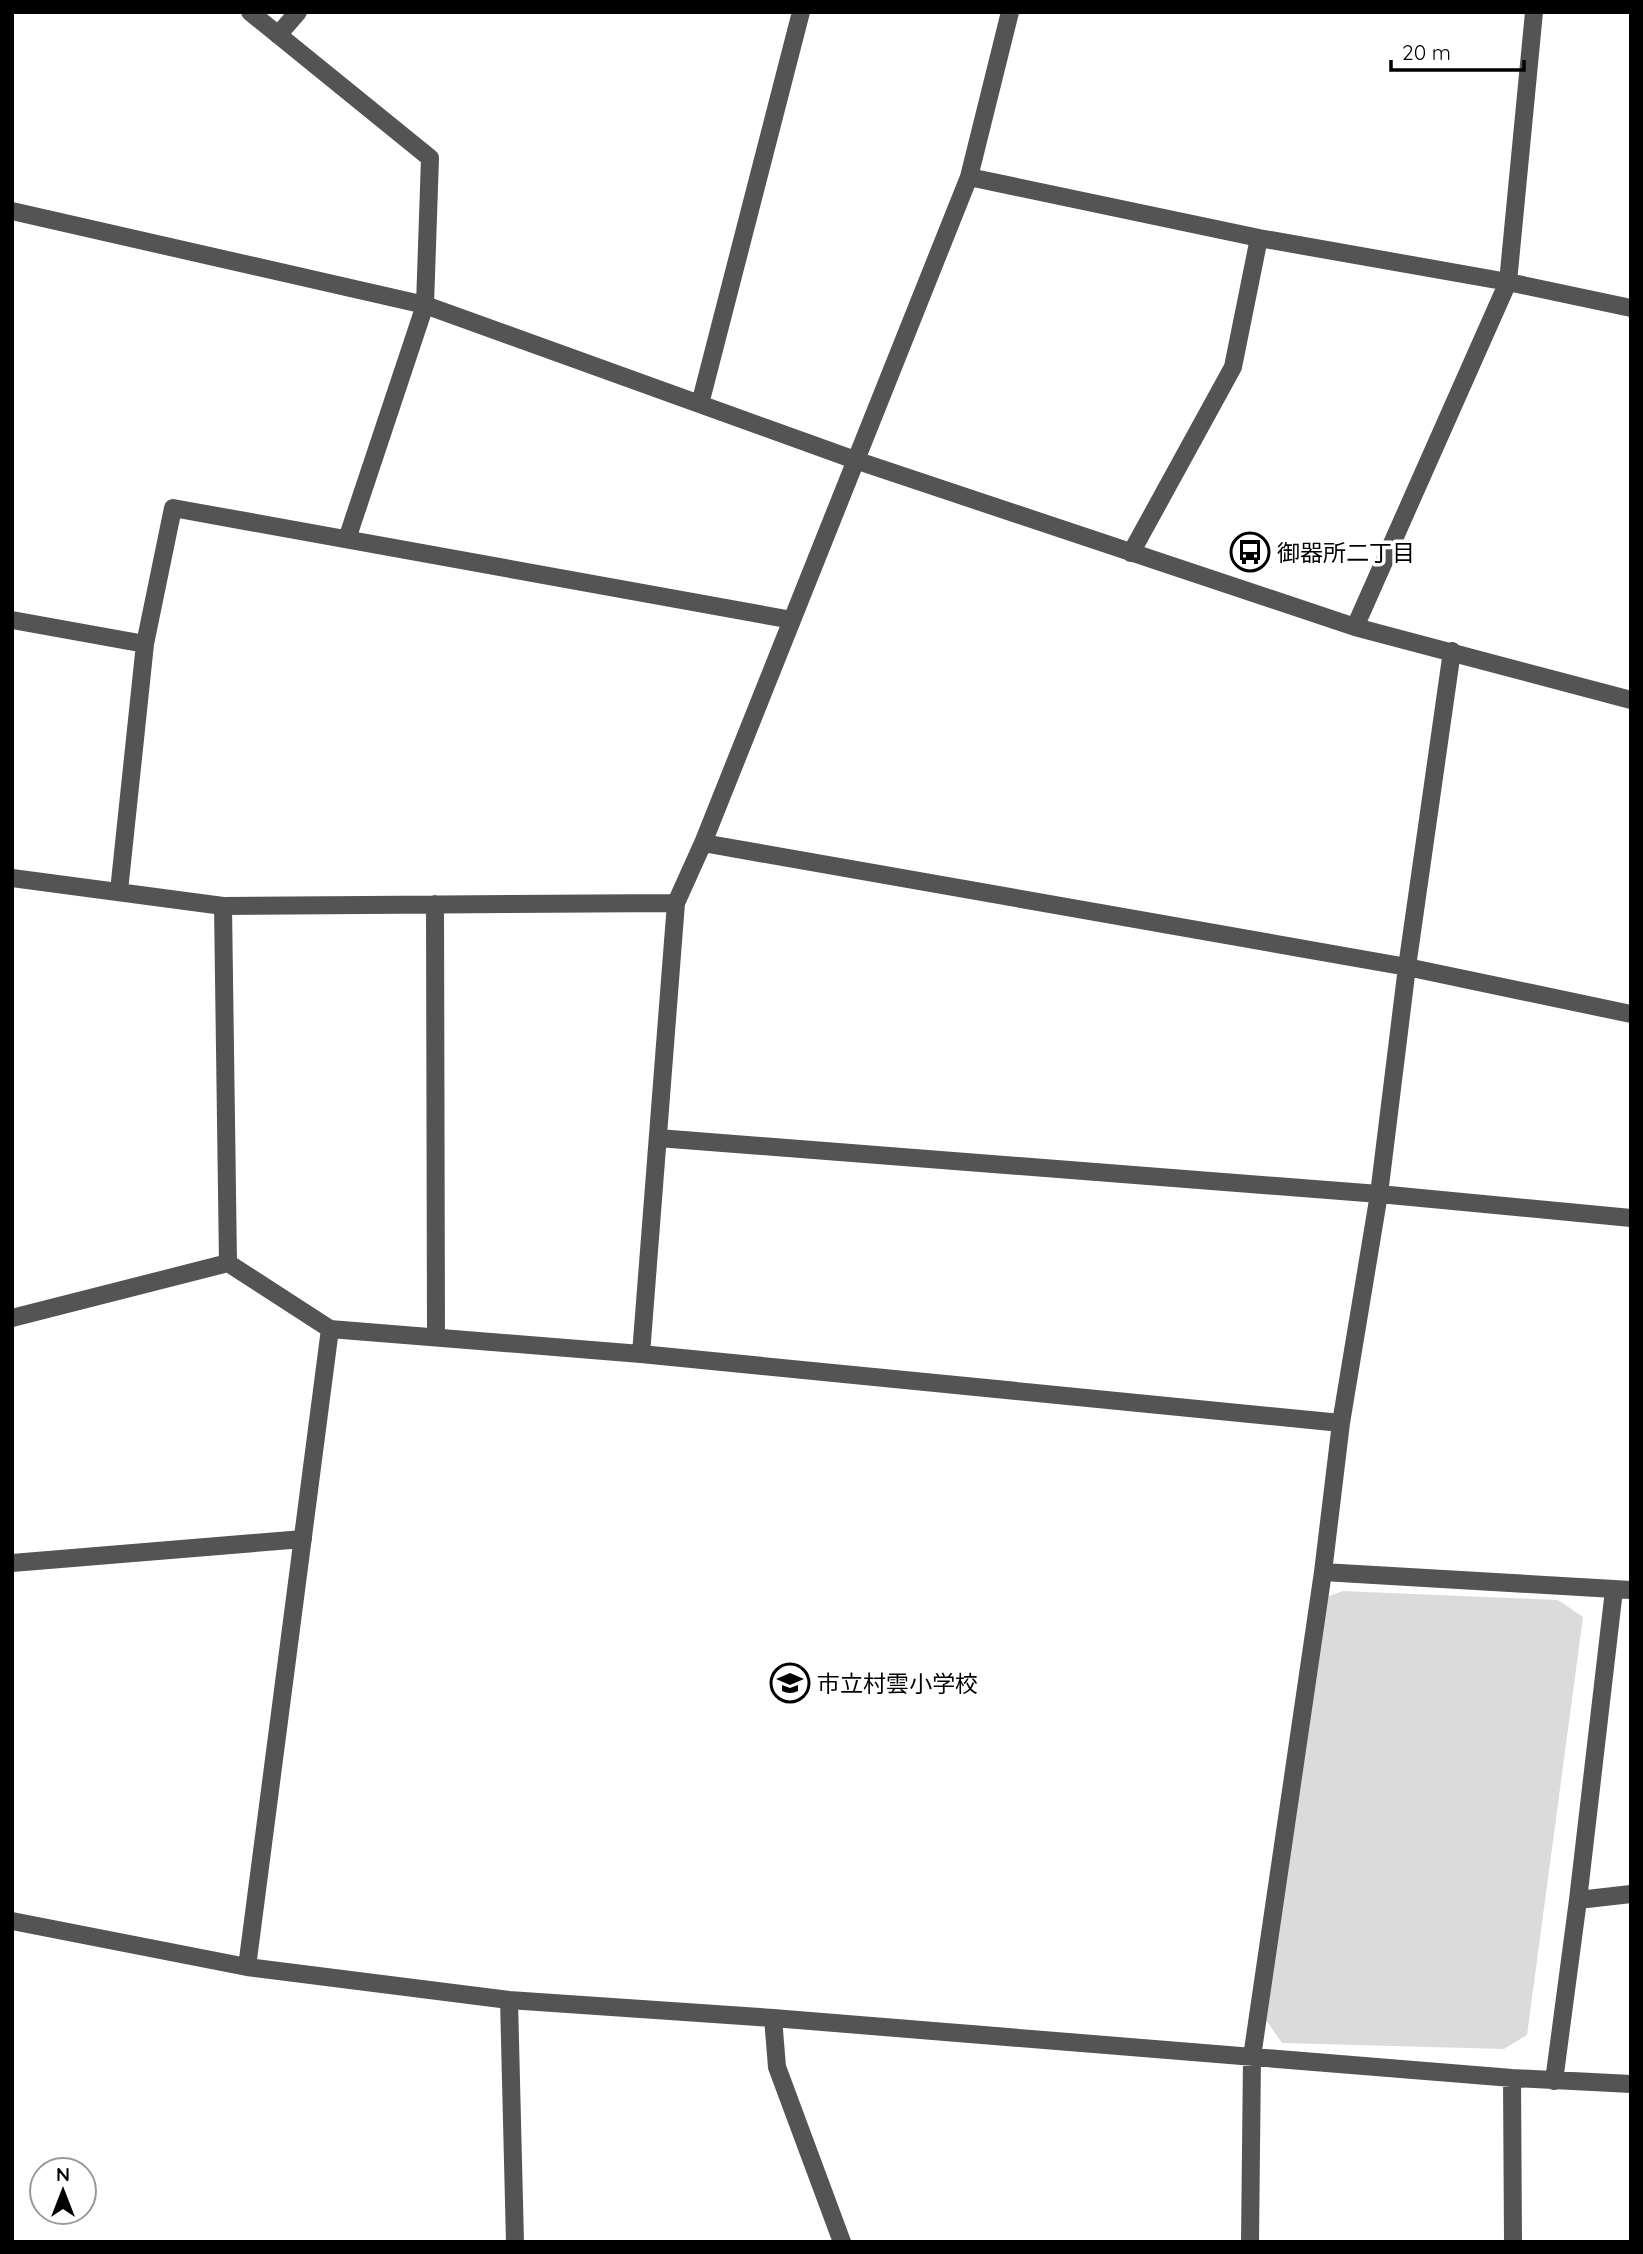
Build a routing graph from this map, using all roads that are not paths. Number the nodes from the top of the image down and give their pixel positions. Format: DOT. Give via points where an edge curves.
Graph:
graph roads {
  1 [pos="250,12"];
  2 [pos="298,12"];
  3 [pos="801,12"];
  4 [pos="1010,12"];
  5 [pos="1534,12"];
  6 [pos="278,35"];
  7 [pos="969,177"];
  8 [pos="12,211"];
  9 [pos="1259,238"];
  10 [pos="1508,282"];
  11 [pos="425,305"];
  12 [pos="1631,308"];
  13 [pos="700,404"];
  14 [pos="855,460"];
  15 [pos="347,539"];
  16 [pos="1131,553"];
  17 [pos="12,620"];
  18 [pos="792,620"];
  19 [pos="1354,627"];
  20 [pos="145,644"];
  21 [pos="1452,651"];
  22 [pos="1631,700"];
  23 [pos="704,843"];
  24 [pos="12,878"];
  25 [pos="119,891"];
  26 [pos="676,903"];
  27 [pos="435,904"];
  28 [pos="223,906"];
  29 [pos="1407,967"];
  30 [pos="1631,1014"];
  31 [pos="658,1138"];
  32 [pos="1379,1195"];
  33 [pos="1631,1218"];
  34 [pos="228,1263"];
  35 [pos="12,1318"];
  36 [pos="330,1329"];
  37 [pos="436,1338"];
  38 [pos="641,1354"];
  39 [pos="1340,1423"];
  40 [pos="303,1539"];
  41 [pos="12,1563"];
  42 [pos="1324,1572"];
  43 [pos="1623,1590"];
  44 [pos="1631,1894"];
  45 [pos="1578,1900"];
  46 [pos="12,1921"];
  47 [pos="247,1967"];
  48 [pos="509,2000"];
  49 [pos="773,2018"];
  50 [pos="1252,2057"];
  51 [pos="1511,2078"];
  52 [pos="1553,2081"];
  53 [pos="1631,2084"];
  54 [pos="515,2242"];
  55 [pos="842,2242"];
  56 [pos="1250,2242"];
  57 [pos="1513,2242"];
  1 -- 6 [label="street"];
  2 -- 6 [label="street"];
  3 -- 13 [label="street"];
  4 -- 7 [label="street"];
  5 -- 10 [label="street"];
  6 -- 11 [label="street" via="430,158"];
  7 -- 9 [label="street"];
  7 -- 14 [label="street"];
  8 -- 11 [label="street"];
  9 -- 10 [label="street"];
  9 -- 16 [label="street" via="1233,367"];
  10 -- 12 [label="street"];
  10 -- 19 [label="street"];
  11 -- 13 [label="street"];
  11 -- 15 [label="street"];
  13 -- 14 [label="street"];
  14 -- 16 [label="street"];
  14 -- 18 [label="street"];
  15 -- 18 [label="street"];
  15 -- 20 [label="street" via="173,508"];
  16 -- 19 [label="street"];
  17 -- 20 [label="street"];
  18 -- 23 [label="street"];
  19 -- 21 [label="street"];
  20 -- 25 [label="street"];
  21 -- 22 [label="street"];
  21 -- 29 [label="street"];
  23 -- 26 [label="street"];
  23 -- 29 [label="street"];
  24 -- 25 [label="street"];
  25 -- 28 [label="street"];
  26 -- 27 [label="street"];
  26 -- 31 [label="street"];
  27 -- 28 [label="street"];
  27 -- 37 [label="street"];
  28 -- 34 [label="street"];
  29 -- 30 [label="street"];
  29 -- 32 [label="street"];
  31 -- 32 [label="street"];
  31 -- 38 [label="street"];
  32 -- 33 [label="street"];
  32 -- 39 [label="street"];
  34 -- 35 [label="street"];
  34 -- 36 [label="street"];
  36 -- 37 [label="street"];
  36 -- 40 [label="street"];
  37 -- 38 [label="street"];
  38 -- 39 [label="street"];
  39 -- 42 [label="street"];
  40 -- 41 [label="street"];
  40 -- 47 [label="street"];
  42 -- 43 [label="street"];
  42 -- 50 [label="street"];
  43 -- 45 [label="street"];
  44 -- 45 [label="street"];
  45 -- 52 [label="street"];
  46 -- 47 [label="street"];
  47 -- 48 [label="street"];
  48 -- 49 [label="street"];
  48 -- 54 [label="street"];
  49 -- 50 [label="street"];
  49 -- 55 [label="street" via="777,2067"];
  50 -- 51 [label="street"];
  50 -- 56 [label="street"];
  51 -- 52 [label="street"];
  51 -- 57 [label="street"];
  52 -- 53 [label="street"];
}
